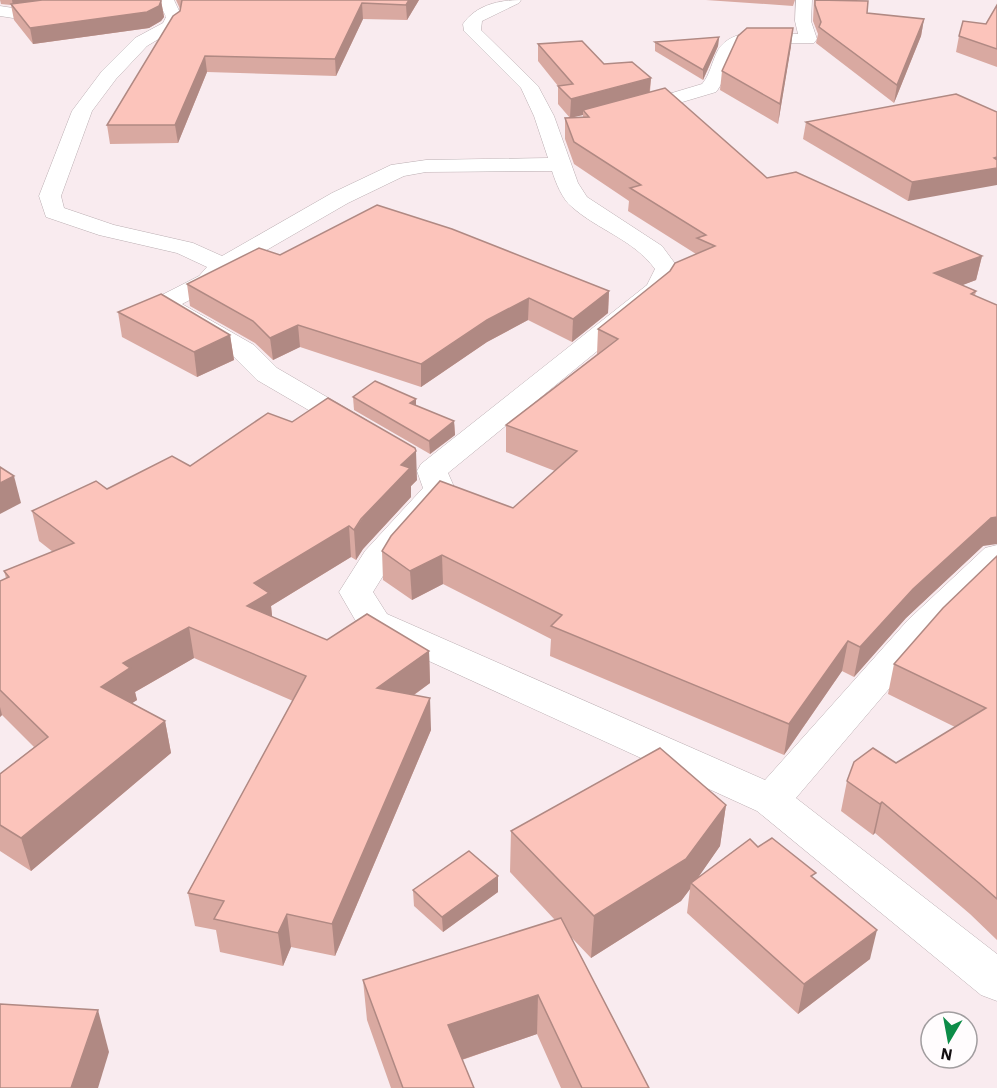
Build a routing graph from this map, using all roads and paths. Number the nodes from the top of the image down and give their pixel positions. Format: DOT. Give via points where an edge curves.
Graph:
graph roads {
  1 [pos="102,0"];
  2 [pos="166,0"];
  3 [pos="804,0"];
  4 [pos="500,1"];
  5 [pos="0,11"];
  6 [pos="614,115"];
  7 [pos="560,164"];
  8 [pos="223,265"];
  9 [pos="381,441"];
  10 [pos="997,555"];
  11 [pos="771,800"];
  12 [pos="997,981"];
  1 -- 5 [label="street" via="13,13"];
  2 -- 8 [label="street" via="174,17 171,26 141,42 82,111 50,196 54,212 106,230 185,248"];
  3 -- 6 [label="street" via="803,21 808,39 744,38 732,43 709,88"];
  4 -- 7 [label="street" via="476,18 473,31 529,86 544,116 560,129"];
  7 -- 8 [label="street" via="399,170 340,198"];
  7 -- 11 [label="street" via="579,202 654,251 667,269 658,289 422,465 439,489 377,558 356,592 374,622"];
  8 -- 9 [label="street" via="208,281 163,304 244,351 267,375"];
  10 -- 11 [label="street" via="921,628"];
  11 -- 12 [label="street"];
}
